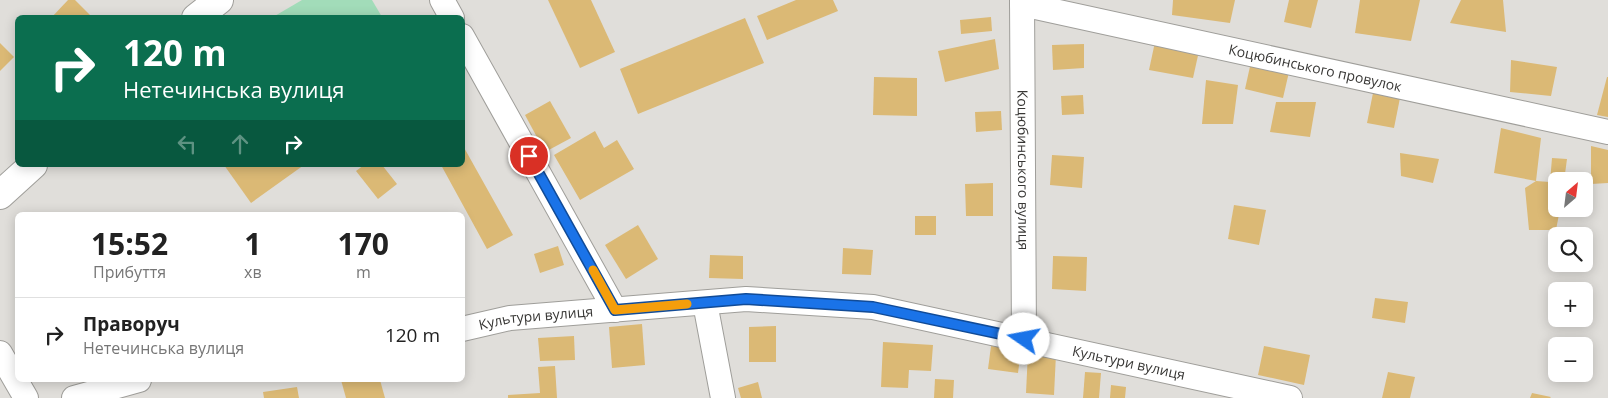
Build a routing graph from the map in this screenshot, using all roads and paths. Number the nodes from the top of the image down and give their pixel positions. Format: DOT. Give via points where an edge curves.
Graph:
graph roads {
  1 [pos="219,0"];
  2 [pos="442,0"];
  3 [pos="1022,2"];
  4 [pos="200,15"];
  5 [pos="450,15"];
  6 [pos="465,41"];
  7 [pos="1608,132"];
  8 [pos="31,167"];
  9 [pos="0,195"];
  10 [pos="705,303"];
  11 [pos="615,310"];
  12 [pos="465,328"];
  13 [pos="1024,339"];
  14 [pos="0,353"];
  15 [pos="15,379"];
  16 [pos="17,382"];
  17 [pos="131,382"];
  18 [pos="26,398"];
  19 [pos="74,398"];
  20 [pos="723,398"];
  21 [pos="1290,398"];
  1 -- 4 [label="highway"];
  2 -- 5 [label="street"];
  3 -- 7 [label="street, Коцюбинського провулок"];
  3 -- 13 [label="street, Коцюбинського вулиця"];
  6 -- 11 [label="street"];
  8 -- 9 [label="highway"];
  10 -- 11 [label="street, Культури вулиця"];
  10 -- 13 [label="street, Культури вулиця" via="746,299 873,307"];
  10 -- 20 [label="street"];
  11 -- 12 [label="street, Культури вулиця" via="510,318"];
  13 -- 21 [label="street, Культури вулиця"];
  14 -- 15 [label="street"];
  16 -- 18 [label="street"];
  17 -- 19 [label="street"];
}
